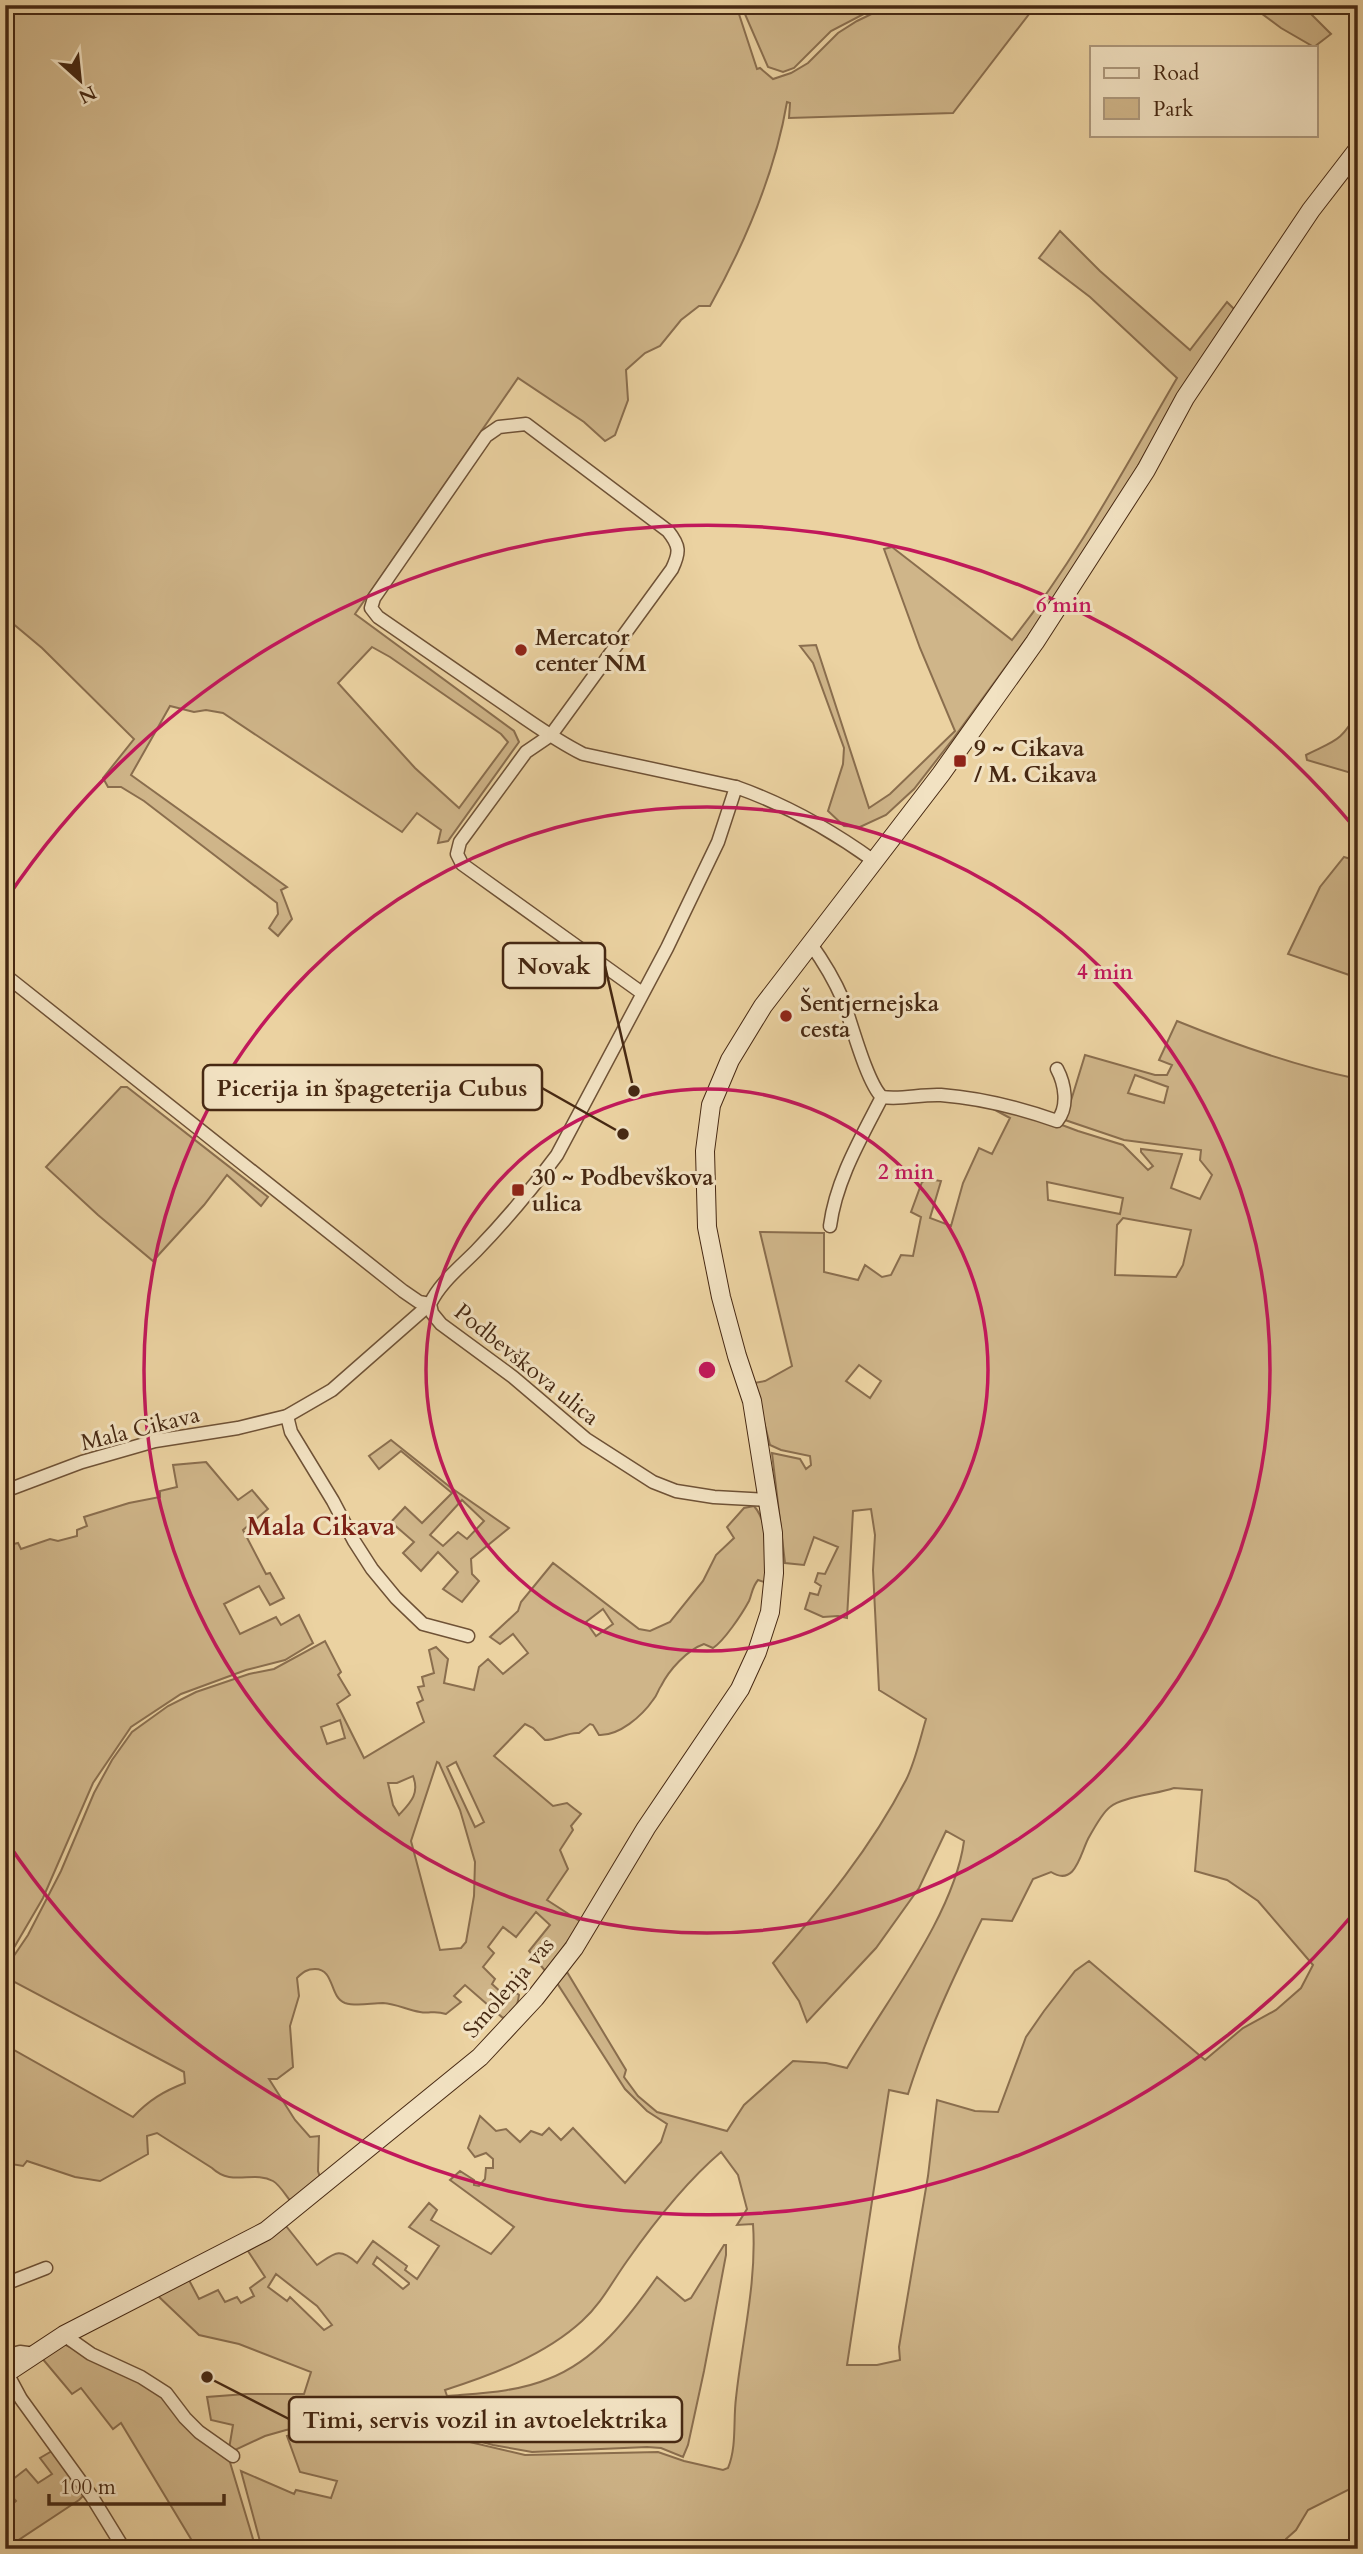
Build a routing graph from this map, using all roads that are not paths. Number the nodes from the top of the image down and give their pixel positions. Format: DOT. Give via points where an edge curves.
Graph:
graph roads {
  1 [pos="1358,149"];
  2 [pos="551,736"];
  3 [pos="736,787"];
  4 [pos="874,862"];
  5 [pos="810,943"];
  6 [pos="5,975"];
  7 [pos="642,993"];
  8 [pos="1057,1069"];
  9 [pos="882,1097"];
  10 [pos="830,1226"];
  11 [pos="430,1304"];
  12 [pos="287,1416"];
  13 [pos="5,1491"];
  14 [pos="769,1500"];
  15 [pos="468,1636"];
  16 [pos="46,2268"];
  17 [pos="5,2284"];
  18 [pos="64,2335"];
  19 [pos="6,2367"];
  20 [pos="233,2456"];
  21 [pos="124,2549"];
  1 -- 4 [label="main road" via="1311,210 1185,398 1146,470 1035,642"];
  2 -- 2 [label="street" via="672,569 678,544 668,531 526,424 499,427 486,436 370,608"];
  2 -- 3 [label="street" via="599,759"];
  2 -- 7 [label="street" via="526,752 460,842 457,854 462,864"];
  3 -- 4 [label="street" via="814,822"];
  3 -- 7 [label="street, Podbevškova ulica" via="718,842"];
  4 -- 5 [label="main road"];
  5 -- 9 [label="street" via="842,998 872,1084"];
  5 -- 14 [label="main road" via="762,1006 730,1060 710,1105 705,1151 713,1265 752,1401"];
  6 -- 11 [label="street" via="403,1291"];
  7 -- 11 [label="street, Podbevškova ulica" via="557,1155"];
  8 -- 9 [label="street" via="1065,1093 1057,1121 1026,1110 943,1095"];
  9 -- 10 [label="street" via="841,1182"];
  11 -- 12 [label="street, Mala Cikava" via="332,1390"];
  11 -- 14 [label="street, Podbevškova ulica" via="441,1324 607,1455 653,1482 676,1491"];
  12 -- 13 [label="street, Mala Cikava" via="144,1443"];
  12 -- 15 [label="street" via="291,1432 372,1569 423,1624"];
  14 -- 18 [label="main road, Smolenja vas" via="774,1573 771,1612 740,1689 646,1828 574,1948 527,2007 480,2057 279,2222"];
  16 -- 17 [label="street"];
  18 -- 19 [label="main road, Smolenja vas"];
  18 -- 20 [label="street" via="166,2393 184,2418"];
  19 -- 21 [label="street, Smolenja vas" via="22,2399"];
}
